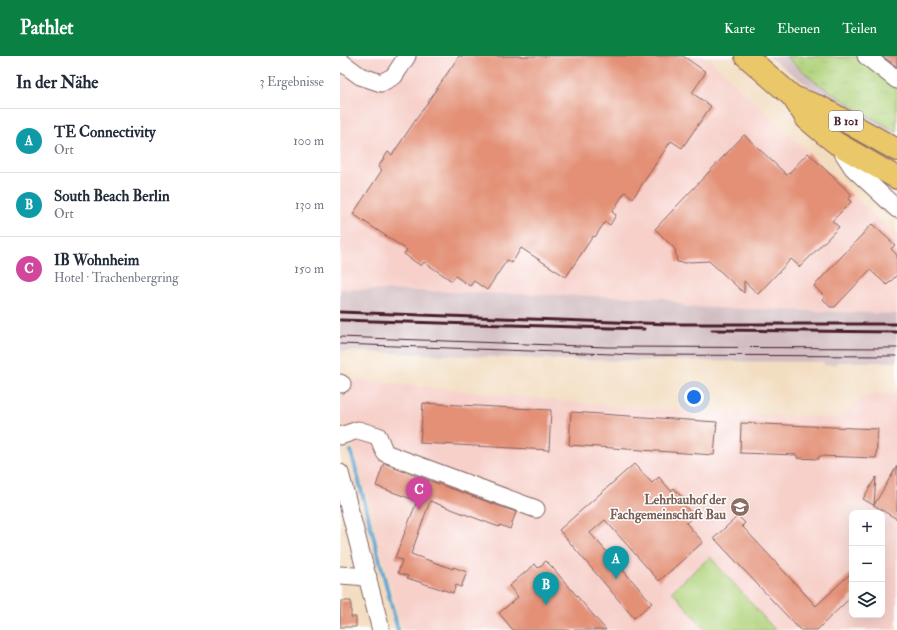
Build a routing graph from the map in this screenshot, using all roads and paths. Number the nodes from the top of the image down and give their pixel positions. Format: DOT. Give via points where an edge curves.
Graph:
graph roads {
  1 [pos="407,56"];
  2 [pos="746,56"];
  3 [pos="866,56"];
  4 [pos="340,61"];
  5 [pos="897,80"];
  6 [pos="793,97"];
  7 [pos="836,143"];
  8 [pos="897,150"];
  9 [pos="897,178"];
  10 [pos="897,209"];
  11 [pos="340,436"];
  12 [pos="340,473"];
  13 [pos="536,509"];
  14 [pos="340,575"];
  15 [pos="368,577"];
  16 [pos="381,630"];
  1 -- 4 [label="street" via="394,76 381,83 360,76"];
  2 -- 6 [label="main road, B 101"];
  3 -- 5 [label="street"];
  6 -- 7 [label="main road, B 101" via="807,119"];
  6 -- 8 [label="main road, B 101" via="820,107"];
  7 -- 9 [label="main road, B 101"];
  7 -- 10 [label="street" via="853,168"];
  11 -- 13 [label="street" via="358,430 378,436 385,453"];
  12 -- 15 [label="street"];
  14 -- 15 [label="street"];
  15 -- 16 [label="street"];
}
